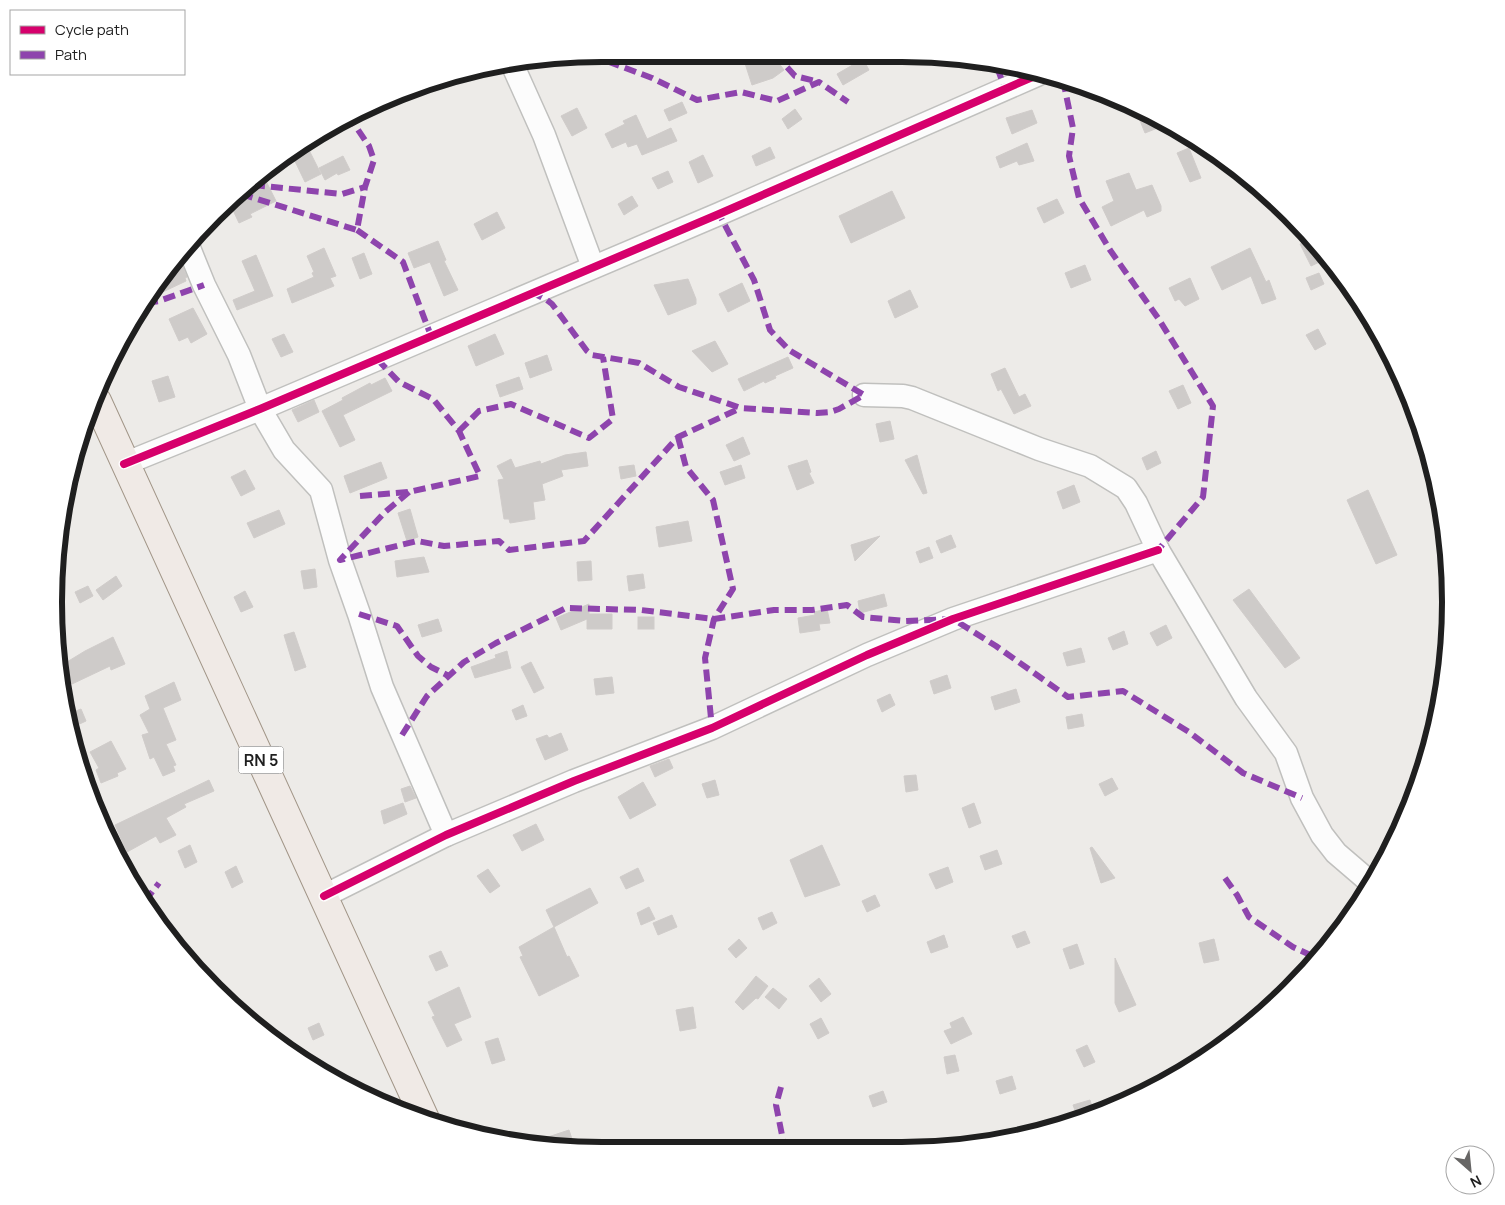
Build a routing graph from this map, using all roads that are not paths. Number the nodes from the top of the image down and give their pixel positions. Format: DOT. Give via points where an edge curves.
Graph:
graph roads {
  1 [pos="515,70"];
  2 [pos="1030,78"];
  3 [pos="192,255"];
  4 [pos="593,266"];
  5 [pos="864,395"];
  6 [pos="100,407"];
  7 [pos="260,409"];
  8 [pos="124,464"];
  9 [pos="1158,550"];
  10 [pos="446,835"];
  11 [pos="1366,879"];
  12 [pos="324,896"];
  13 [pos="421,1111"];
  1 -- 4 [label="street" via="544,135"];
  2 -- 4 [label="street"];
  3 -- 7 [label="street" via="239,355"];
  4 -- 7 [label="street"];
  5 -- 9 [label="street" via="912,398 1039,450 1090,466 1126,488"];
  6 -- 8 [label="main road, RN 5"];
  7 -- 8 [label="street"];
  7 -- 10 [label="street" via="284,450 321,490 340,560 382,687"];
  8 -- 12 [label="main road, RN 5"];
  9 -- 10 [label="street" via="953,619 867,655 712,728"];
  9 -- 11 [label="street" via="1246,698 1286,753 1302,798 1322,835 1336,853"];
  10 -- 12 [label="street"];
  12 -- 13 [label="main road, RN 5"];
}
